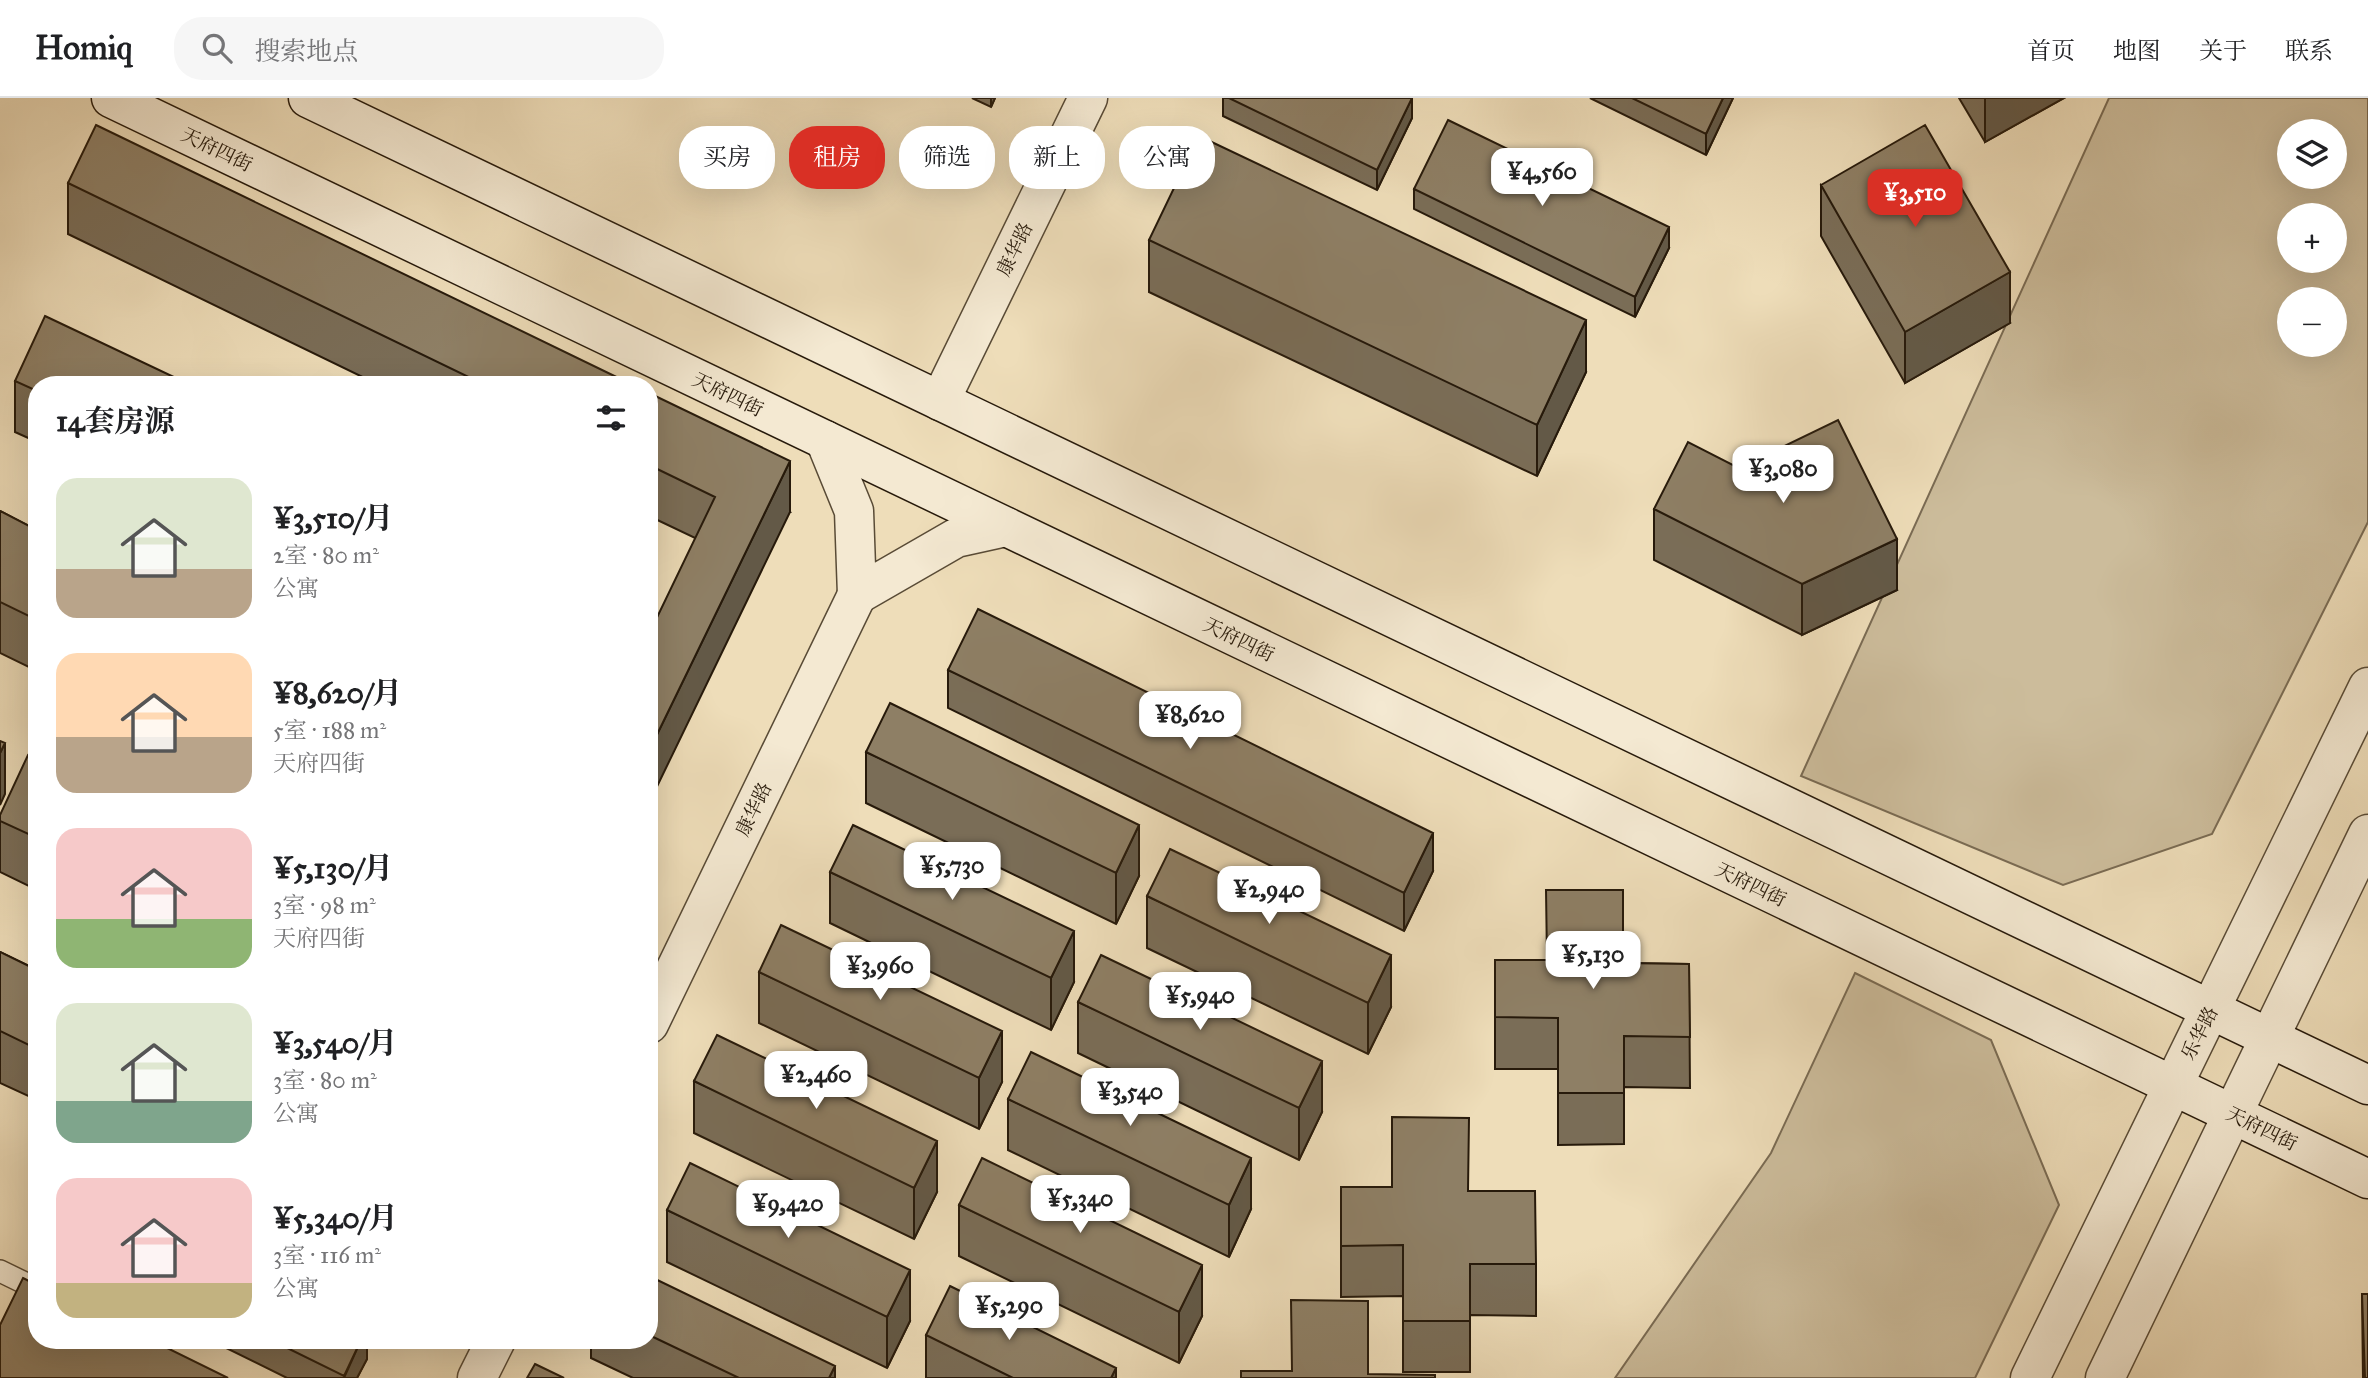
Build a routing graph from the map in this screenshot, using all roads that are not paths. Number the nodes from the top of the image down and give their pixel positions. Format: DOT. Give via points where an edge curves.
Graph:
graph roads {
  1 [pos="111,98"];
  2 [pos="308,98"];
  3 [pos="1088,98"];
  4 [pos="940,401"];
  5 [pos="825,440"];
  6 [pos="1006,527"];
  7 [pos="857,595"];
  8 [pos="2368,687"];
  9 [pos="2368,834"];
  10 [pos="658,1005"];
  11 [pos="2211,1010"];
  12 [pos="2271,1038"];
  13 [pos="2172,1085"];
  14 [pos="2368,1085"];
  15 [pos="2232,1114"];
  16 [pos="2368,1179"];
  17 [pos="0,1271"];
  18 [pos="28,1285"];
  19 [pos="491,1349"];
  20 [pos="477,1378"];
  21 [pos="2030,1378"];
  22 [pos="2105,1378"];
  1 -- 5 [label="main road, 天府四街"];
  2 -- 4 [label="main road"];
  3 -- 4 [label="main road, 康华路"];
  4 -- 11 [label="main road"];
  5 -- 6 [label="main road, 天府四街"];
  5 -- 7 [label="main road" via="854,511"];
  6 -- 7 [label="main road" via="956,538"];
  6 -- 13 [label="main road, 天府四街"];
  7 -- 10 [label="main road, 康华路"];
  8 -- 11 [label="main road, 乐华路"];
  9 -- 12 [label="main road"];
  11 -- 12 [label="main road"];
  11 -- 13 [label="main road, 乐华路"];
  12 -- 14 [label="main road"];
  12 -- 15 [label="main road"];
  13 -- 15 [label="main road, 天府四街"];
  13 -- 21 [label="main road, 乐华路"];
  15 -- 16 [label="main road, 天府四街"];
  15 -- 22 [label="main road"];
  17 -- 18 [label="lane"];
  19 -- 20 [label="main road"];
}
